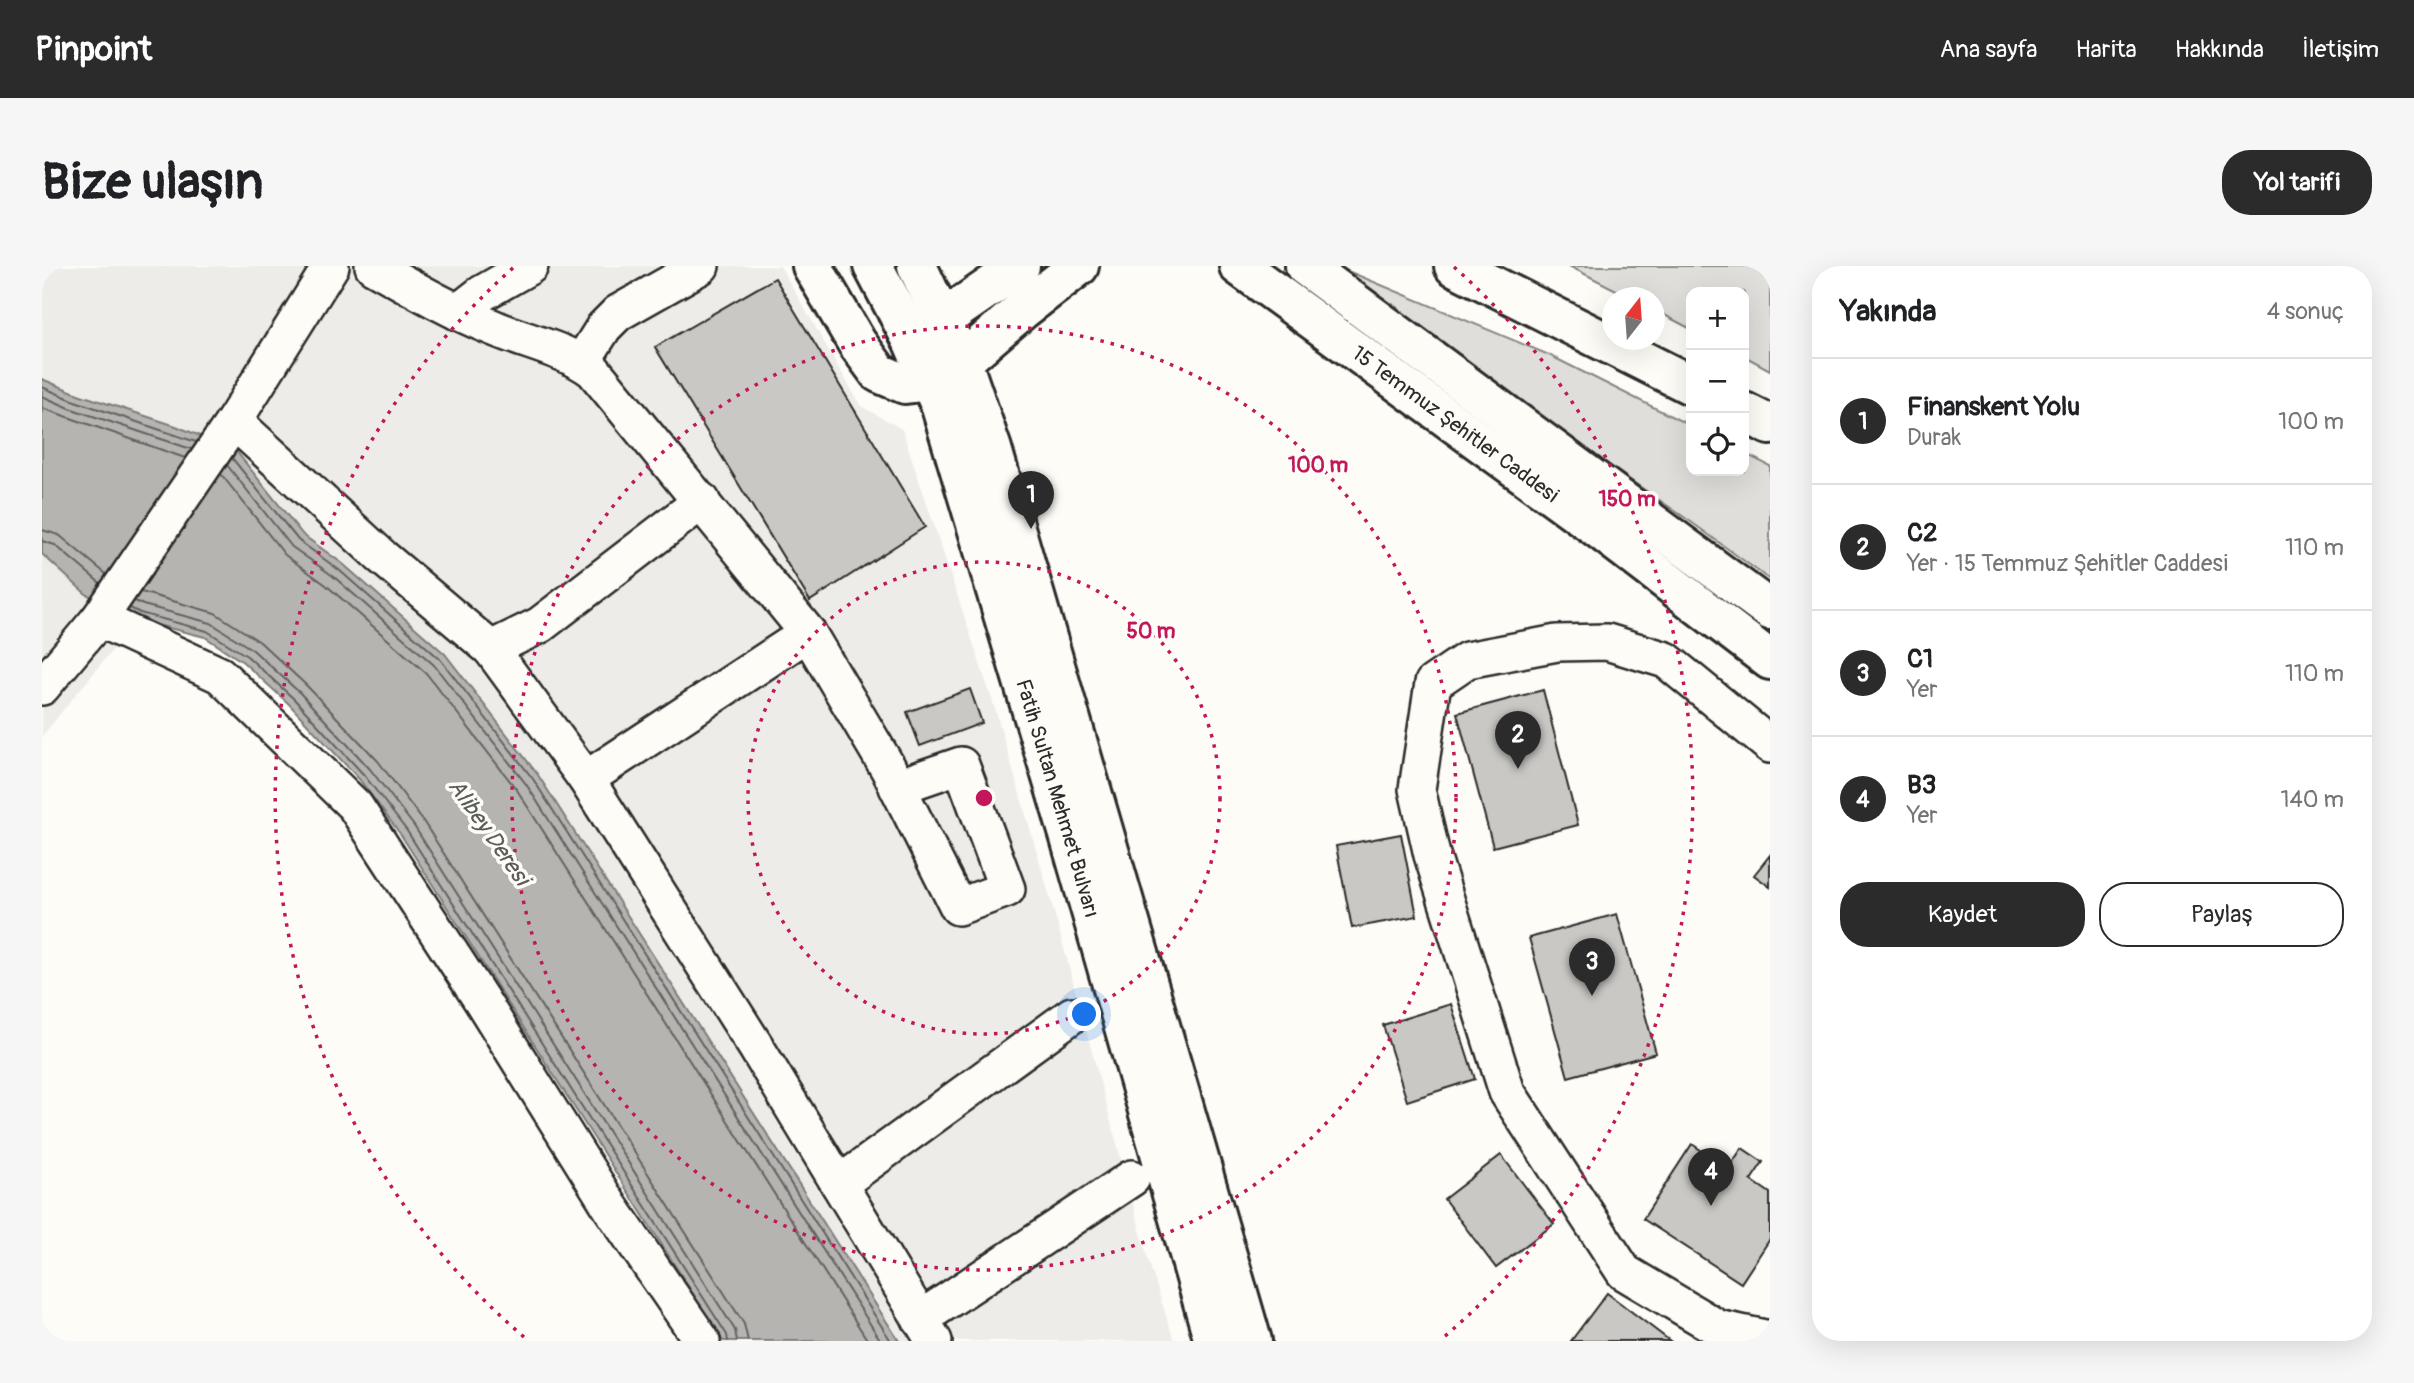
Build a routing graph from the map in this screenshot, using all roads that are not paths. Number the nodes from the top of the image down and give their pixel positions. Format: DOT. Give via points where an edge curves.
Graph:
graph roads {
  1 [pos="331,266"];
  2 [pos="373,266"];
  3 [pos="530,266"];
  4 [pos="701,266"];
  5 [pos="811,266"];
  6 [pos="873,266"];
  7 [pos="917,266"];
  8 [pos="1020,266"];
  9 [pos="1079,266"];
  10 [pos="1239,266"];
  11 [pos="1305,266"];
  12 [pos="1454,266"];
  13 [pos="458,312"];
  14 [pos="928,330"];
  15 [pos="582,362"];
  16 [pos="947,371"];
  17 [pos="1686,382"];
  18 [pos="1748,413"];
  19 [pos="234,421"];
  20 [pos="1770,425"];
  21 [pos="702,501"];
  22 [pos="1770,610"];
  23 [pos="99,619"];
  24 [pos="808,633"];
  25 [pos="491,649"];
  26 [pos="1770,660"];
  27 [pos="42,687"];
  28 [pos="1770,745"];
  29 [pos="586,779"];
  30 [pos="897,787"];
  31 [pos="1072,1015"];
  32 [pos="1132,1178"];
  33 [pos="839,1184"];
  34 [pos="927,1330"];
  35 [pos="1770,1339"];
  36 [pos="702,1341"];
  37 [pos="1214,1341"];
  38 [pos="1252,1341"];
  1 -- 19 [label="lane"];
  2 -- 13 [label="lane"];
  3 -- 13 [label="lane"];
  4 -- 15 [label="lane" via="618,313"];
  5 -- 16 [label="main road" via="879,373 905,384"];
  6 -- 14 [label="main road, Fatih Sultan Mehmet Bulvarı"];
  7 -- 14 [label="main road, Fatih Sultan Mehmet Bulvarı"];
  8 -- 14 [label="main road"];
  9 -- 16 [label="main road"];
  10 -- 26 [label="main road, 15 Temmuz Şehitler Caddesi"];
  11 -- 22 [label="main road, 15 Temmuz Şehitler Caddesi"];
  12 -- 17 [label="main road"];
  13 -- 15 [label="lane"];
  14 -- 16 [label="main road, Fatih Sultan Mehmet Bulvarı"];
  15 -- 21 [label="lane"];
  16 -- 37 [label="main road, Fatih Sultan Mehmet Bulvarı" via="977,523"];
  16 -- 38 [label="main road, Fatih Sultan Mehmet Bulvarı" via="996,462"];
  18 -- 20 [label="main road"];
  19 -- 23 [label="lane"];
  19 -- 25 [label="lane" via="382,557"];
  21 -- 24 [label="lane"];
  21 -- 25 [label="lane" via="540,625"];
  23 -- 27 [label="lane"];
  23 -- 36 [label="lane" via="220,675 355,806 611,1208"];
  24 -- 29 [label="lane"];
  24 -- 30 [label="lane"];
  25 -- 29 [label="lane"];
  28 -- 35 [label="lane" via="1666,660 1607,642 1557,643 1467,660 1433,683 1418,789 1432,855 1507,1092 1624,1272 1718,1328"];
  29 -- 33 [label="lane"];
  31 -- 33 [label="lane"];
  32 -- 34 [label="lane"];
  33 -- 34 [label="lane"];
}
